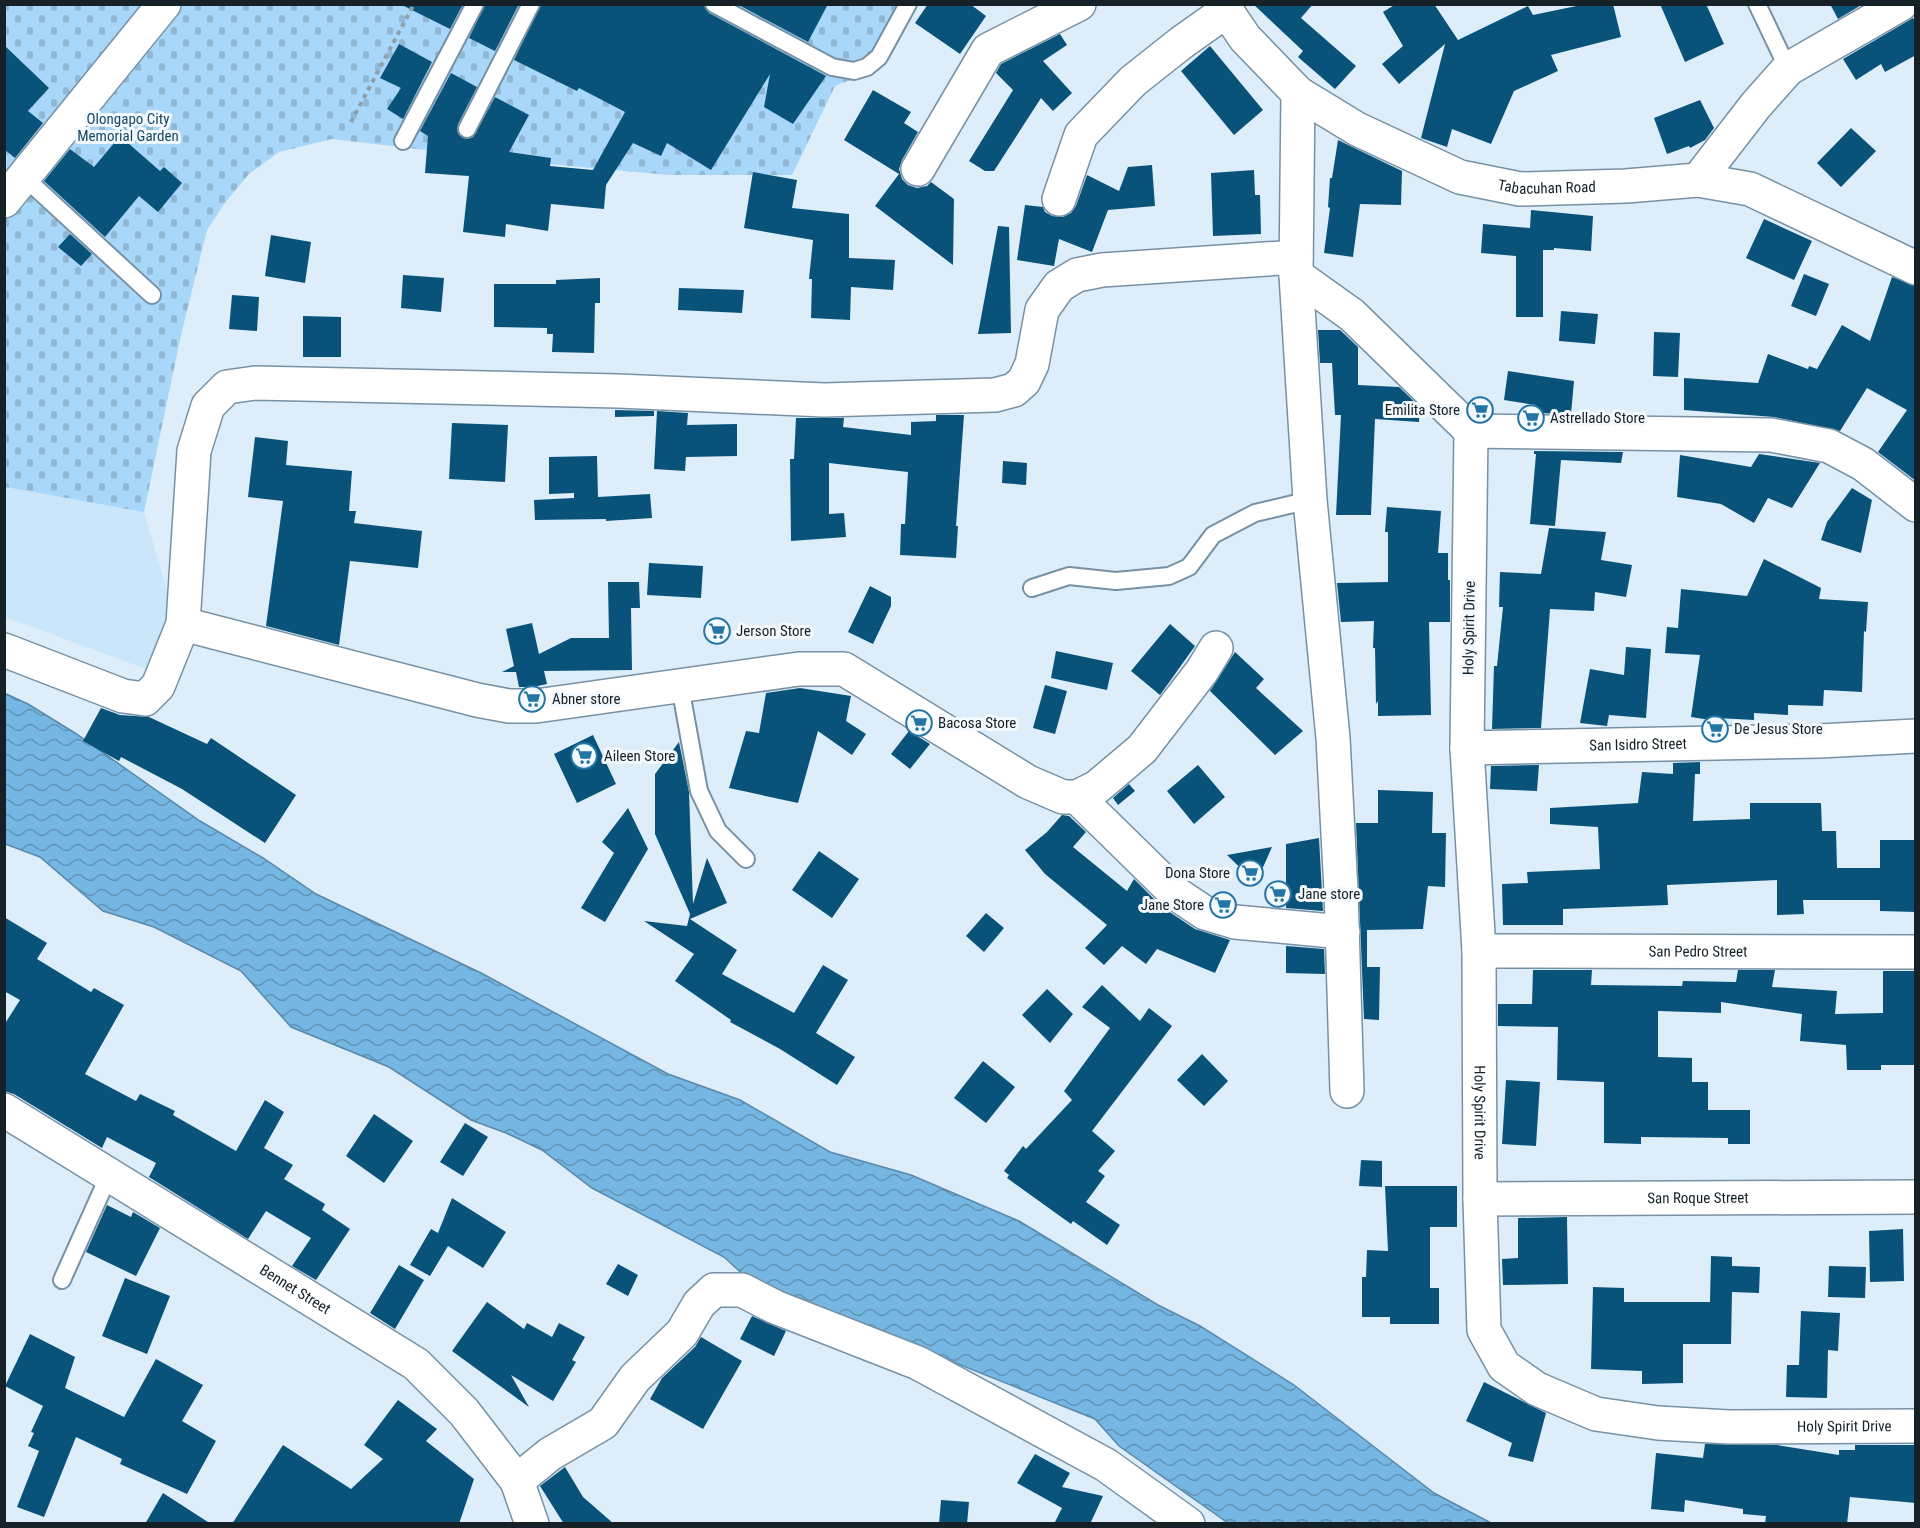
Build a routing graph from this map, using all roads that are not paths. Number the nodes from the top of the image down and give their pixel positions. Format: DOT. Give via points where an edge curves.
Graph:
graph roads {
  1 [pos="164,4"];
  2 [pos="475,4"];
  3 [pos="531,4"];
  4 [pos="714,4"];
  5 [pos="908,4"];
  6 [pos="1079,4"];
  7 [pos="1757,4"];
  8 [pos="1901,4"];
  9 [pos="1224,8"];
  10 [pos="1788,69"];
  11 [pos="1298,93"];
  12 [pos="467,129"];
  13 [pos="403,141"];
  14 [pos="918,169"];
  15 [pos="1698,180"];
  16 [pos="14,189"];
  17 [pos="1059,199"];
  18 [pos="1296,266"];
  19 [pos="1916,268"];
  20 [pos="153,295"];
  21 [pos="1471,431"];
  22 [pos="1310,501"];
  23 [pos="1916,505"];
  24 [pos="1032,588"];
  25 [pos="183,624"];
  26 [pos="1216,648"];
  27 [pos="4,650"];
  28 [pos="680,686"];
  29 [pos="1916,736"];
  30 [pos="1467,748"];
  31 [pos="1077,797"];
  32 [pos="746,859"];
  33 [pos="1343,932"];
  34 [pos="1479,951"];
  35 [pos="1916,952"];
  36 [pos="1347,1091"];
  37 [pos="4,1110"];
  38 [pos="110,1175"];
  39 [pos="1916,1197"];
  40 [pos="1480,1199"];
  41 [pos="62,1280"];
  42 [pos="1916,1426"];
  43 [pos="517,1481"];
  44 [pos="532,1524"];
  45 [pos="1188,1524"];
  1 -- 16 [label="street"];
  2 -- 13 [label="lane"];
  3 -- 12 [label="lane"];
  4 -- 5 [label="lane" via="832,67 854,71 879,57"];
  6 -- 14 [label="street" via="988,50"];
  7 -- 10 [label="lane"];
  8 -- 10 [label="street"];
  9 -- 11 [label="street, Tabacuhan Road" via="1245,38"];
  9 -- 17 [label="street" via="1133,81 1081,135"];
  10 -- 15 [label="street"];
  11 -- 15 [label="street, Tabacuhan Road" via="1357,129 1460,177 1520,189"];
  11 -- 18 [label="street"];
  15 -- 19 [label="street, Tabacuhan Road" via="1750,189"];
  16 -- 20 [label="lane"];
  18 -- 21 [label="street"];
  18 -- 22 [label="street"];
  18 -- 25 [label="street" via="1102,270 1077,274 1059,286 1042,310 1032,364 1024,381 1014,390 995,395 824,400 465,387 255,383 227,387 208,406 194,451"];
  21 -- 23 [label="street" via="1771,435 1829,446 1863,464"];
  21 -- 30 [label="street, Holy Spirit Drive"];
  22 -- 24 [label="lane" via="1255,513 1214,535 1189,567 1168,576 1116,581 1069,576"];
  22 -- 33 [label="street" via="1333,738"];
  25 -- 27 [label="street" via="158,687 145,699 123,696"];
  25 -- 28 [label="street" via="509,706 536,706"];
  26 -- 31 [label="street" via="1142,749 1097,787"];
  28 -- 31 [label="street" via="799,669 844,669 1029,782 1063,797"];
  28 -- 32 [label="lane" via="699,791 718,831"];
  29 -- 30 [label="street, San Isidro Street"];
  30 -- 34 [label="street, Holy Spirit Drive"];
  31 -- 33 [label="street" via="1175,893 1205,913 1235,922"];
  33 -- 36 [label="street"];
  34 -- 35 [label="street, San Pedro Street"];
  34 -- 40 [label="street, Holy Spirit Drive"];
  37 -- 38 [label="street, Bennet Street"];
  38 -- 41 [label="lane"];
  38 -- 43 [label="street, Bennet Street" via="416,1364 464,1412"];
  39 -- 40 [label="street, San Roque Street"];
  40 -- 42 [label="street, Holy Spirit Drive" via="1484,1330 1504,1366 1537,1389 1596,1414 1658,1423 1729,1427"];
  43 -- 44 [label="street, Bennet Street"];
  43 -- 45 [label="street" via="550,1454 603,1424 635,1378 682,1333 699,1304 714,1290 742,1290 918,1363 1106,1465"];
}
